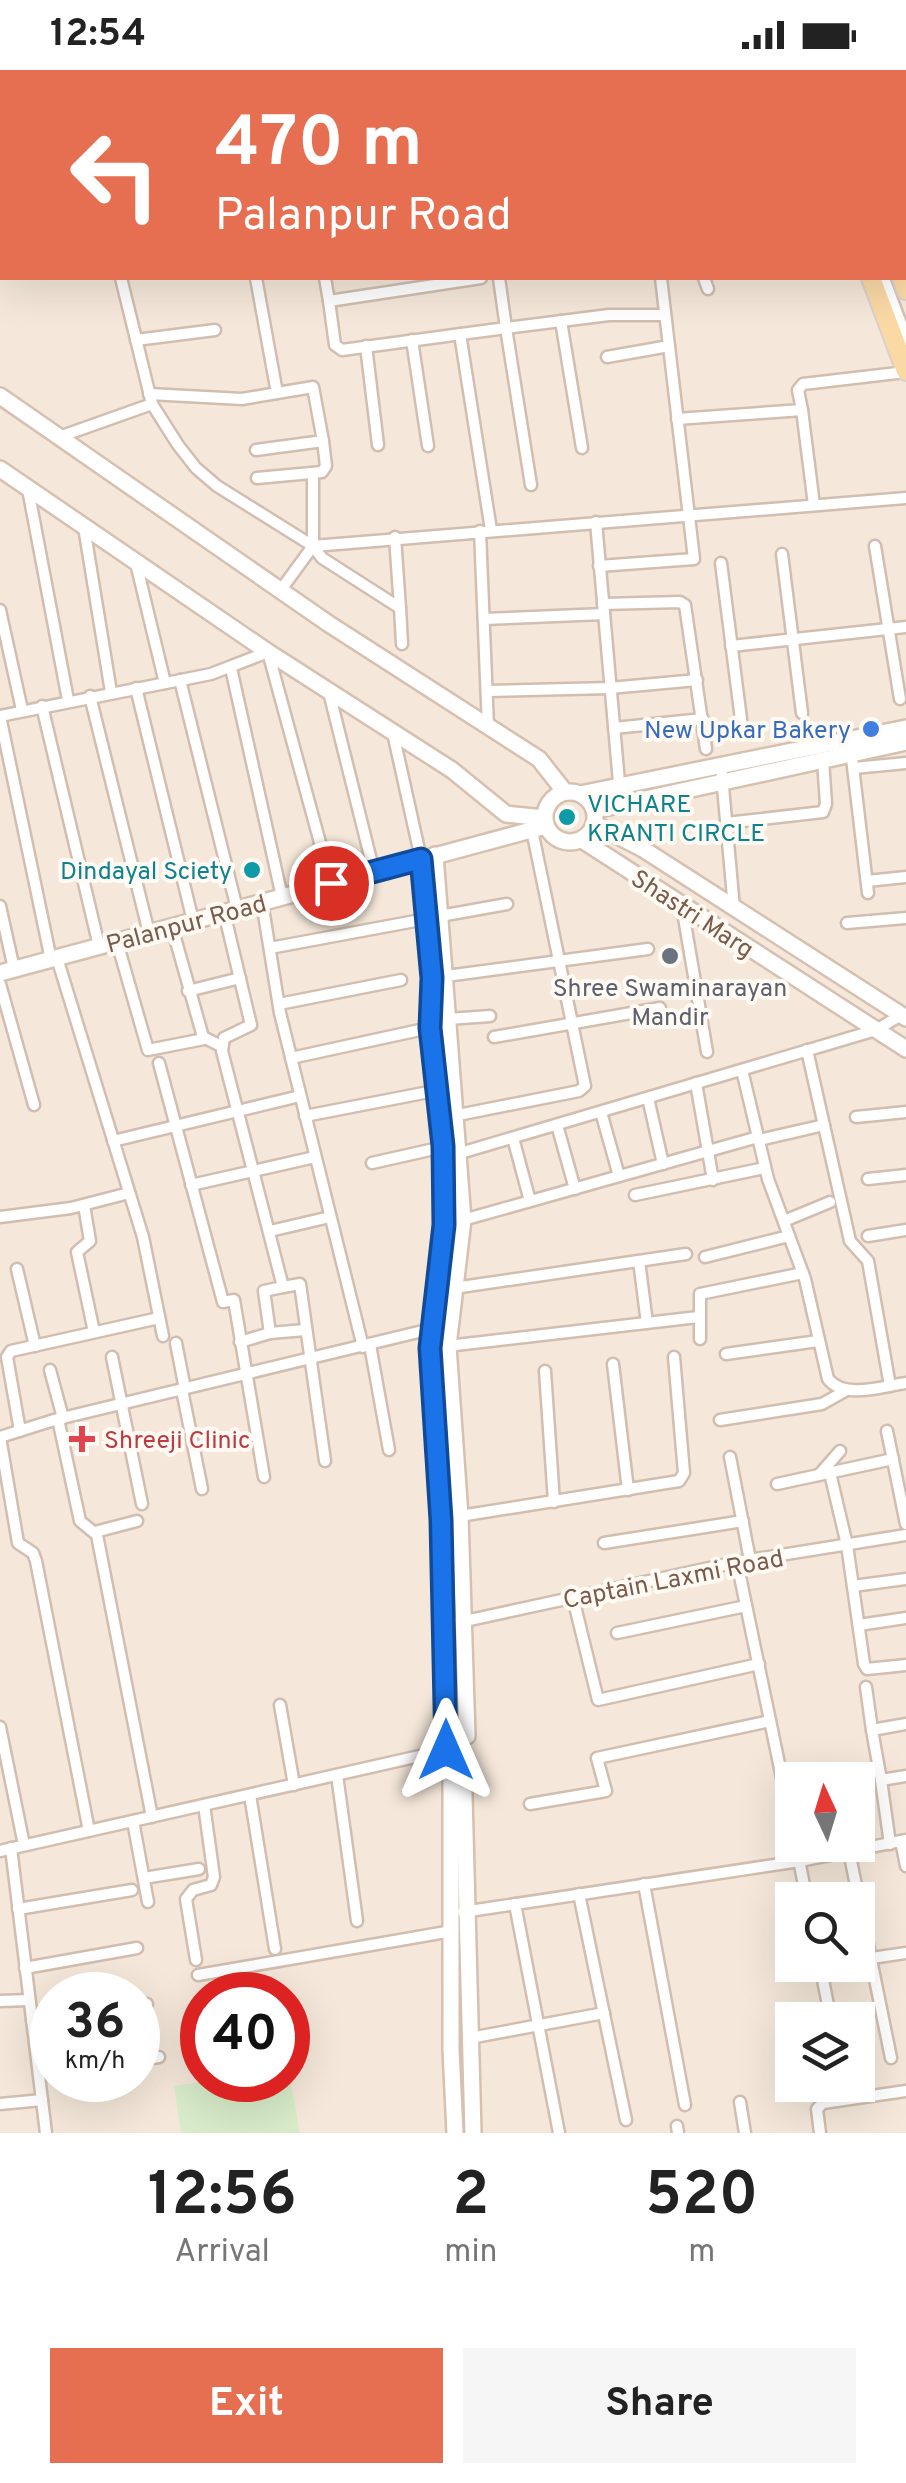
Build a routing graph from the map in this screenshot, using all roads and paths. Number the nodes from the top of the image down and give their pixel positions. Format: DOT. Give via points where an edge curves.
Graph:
graph roads {
  1 [pos="121,280"];
  2 [pos="256,280"];
  3 [pos="325,280"];
  4 [pos="467,280"];
  5 [pos="499,280"];
  6 [pos="661,280"];
  7 [pos="871,280"];
  8 [pos="882,280"];
  9 [pos="893,280"];
  10 [pos="329,300"];
  11 [pos="665,315"];
  12 [pos="906,320"];
  13 [pos="561,322"];
  14 [pos="506,328"];
  15 [pos="215,330"];
  16 [pos="460,334"];
  17 [pos="136,340"];
  18 [pos="412,340"];
  19 [pos="906,344"];
  20 [pos="366,346"];
  21 [pos="669,346"];
  22 [pos="607,356"];
  23 [pos="906,371"];
  24 [pos="276,393"];
  25 [pos="0,396"];
  26 [pos="151,399"];
  27 [pos="802,410"];
  28 [pos="677,419"];
  29 [pos="60,437"];
  30 [pos="323,441"];
  31 [pos="378,445"];
  32 [pos="428,446"];
  33 [pos="582,448"];
  34 [pos="256,450"];
  35 [pos="0,469"];
  36 [pos="313,473"];
  37 [pos="257,478"];
  38 [pos="531,485"];
  39 [pos="28,488"];
  40 [pos="906,498"];
  41 [pos="814,505"];
  42 [pos="688,515"];
  43 [pos="596,522"];
  44 [pos="84,526"];
  45 [pos="485,530"];
  46 [pos="395,538"];
  47 [pos="313,546"];
  48 [pos="875,546"];
  49 [pos="782,554"];
  50 [pos="136,562"];
  51 [pos="720,564"];
  52 [pos="600,566"];
  53 [pos="280,591"];
  54 [pos="400,608"];
  55 [pos="603,609"];
  56 [pos="0,610"];
  57 [pos="484,619"];
  58 [pos="906,626"];
  59 [pos="888,629"];
  60 [pos="793,640"];
  61 [pos="402,644"];
  62 [pos="732,646"];
  63 [pos="268,652"];
  64 [pos="230,668"];
  65 [pos="180,680"];
  66 [pos="698,680"];
  67 [pos="165,683"];
  68 [pos="136,688"];
  69 [pos="610,688"];
  70 [pos="328,691"];
  71 [pos="487,691"];
  72 [pos="111,692"];
  73 [pos="90,696"];
  74 [pos="68,700"];
  75 [pos="900,700"];
  76 [pos="42,706"];
  77 [pos="22,710"];
  78 [pos="802,712"];
  79 [pos="0,716"];
  80 [pos="703,720"];
  81 [pos="488,727"];
  82 [pos="742,727"];
  83 [pos="614,728"];
  84 [pos="392,732"];
  85 [pos="905,738"];
  86 [pos="706,749"];
  87 [pos="852,754"];
  88 [pos="823,760"];
  89 [pos="906,762"];
  90 [pos="722,774"];
  91 [pos="620,784"];
  92 [pos="572,793"];
  93 [pos="622,805"];
  94 [pos="595,817"];
  95 [pos="726,822"];
  96 [pos="541,825"];
  97 [pos="582,840"];
  98 [pos="428,857"];
  99 [pos="374,872"];
  100 [pos="906,877"];
  101 [pos="331,883"];
  102 [pos="282,897"];
  103 [pos="262,902"];
  104 [pos="507,904"];
  105 [pos="0,906"];
  106 [pos="682,906"];
  107 [pos="734,908"];
  108 [pos="230,911"];
  109 [pos="433,918"];
  110 [pos="906,918"];
  111 [pos="193,921"];
  112 [pos="846,923"];
  113 [pos="172,926"];
  114 [pos="150,933"];
  115 [pos="117,942"];
  116 [pos="100,946"];
  117 [pos="270,948"];
  118 [pos="648,948"];
  119 [pos="54,959"];
  120 [pos="560,961"];
  121 [pos="7,971"];
  122 [pos="446,976"];
  123 [pos="240,978"];
  124 [pos="401,980"];
  125 [pos="0,984"];
  126 [pos="188,991"];
  127 [pos="279,1004"];
  128 [pos="660,1008"];
  129 [pos="905,1014"];
  130 [pos="490,1016"];
  131 [pos="448,1019"];
  132 [pos="573,1026"];
  133 [pos="430,1028"];
  134 [pos="876,1030"];
  135 [pos="494,1037"];
  136 [pos="204,1040"];
  137 [pos="221,1046"];
  138 [pos="906,1049"];
  139 [pos="807,1050"];
  140 [pos="707,1052"];
  141 [pos="291,1058"];
  142 [pos="159,1063"];
  143 [pos="742,1070"];
  144 [pos="696,1084"];
  145 [pos="434,1091"];
  146 [pos="300,1096"];
  147 [pos="648,1098"];
  148 [pos="34,1104"];
  149 [pos="238,1111"];
  150 [pos="601,1112"];
  151 [pos="906,1112"];
  152 [pos="305,1116"];
  153 [pos="452,1116"];
  154 [pos="856,1117"];
  155 [pos="557,1125"];
  156 [pos="824,1125"];
  157 [pos="176,1126"];
  158 [pos="514,1138"];
  159 [pos="758,1139"];
  160 [pos="113,1141"];
  161 [pos="450,1150"];
  162 [pos="709,1151"];
  163 [pos="315,1157"];
  164 [pos="372,1163"];
  165 [pos="663,1164"];
  166 [pos="765,1168"];
  167 [pos="254,1170"];
  168 [pos="619,1176"];
  169 [pos="906,1176"];
  170 [pos="868,1179"];
  171 [pos="713,1180"];
  172 [pos="190,1184"];
  173 [pos="575,1188"];
  174 [pos="129,1193"];
  175 [pos="635,1196"];
  176 [pos="530,1201"];
  177 [pos="830,1202"];
  178 [pos="84,1204"];
  179 [pos="0,1216"];
  180 [pos="330,1216"];
  181 [pos="463,1220"];
  182 [pos="784,1221"];
  183 [pos="906,1230"];
  184 [pos="270,1232"];
  185 [pos="790,1236"];
  186 [pos="868,1236"];
  187 [pos="686,1254"];
  188 [pos="705,1258"];
  189 [pos="639,1261"];
  190 [pos="17,1269"];
  191 [pos="803,1274"];
  192 [pos="284,1287"];
  193 [pos="454,1288"];
  194 [pos="698,1316"];
  195 [pos="160,1318"];
  196 [pos="647,1323"];
  197 [pos="431,1329"];
  198 [pos="305,1330"];
  199 [pos="94,1332"];
  200 [pos="270,1333"];
  201 [pos="163,1336"];
  202 [pos="700,1339"];
  203 [pos="818,1341"];
  204 [pos="240,1342"];
  205 [pos="176,1343"];
  206 [pos="35,1346"];
  207 [pos="366,1346"];
  208 [pos="448,1346"];
  209 [pos="430,1348"];
  210 [pos="726,1354"];
  211 [pos="112,1357"];
  212 [pos="674,1358"];
  213 [pos="310,1359"];
  214 [pos="613,1364"];
  215 [pos="50,1370"];
  216 [pos="545,1371"];
  217 [pos="246,1375"];
  218 [pos="906,1384"];
  219 [pos="890,1386"];
  220 [pos="183,1390"];
  221 [pos="845,1390"];
  222 [pos="122,1404"];
  223 [pos="60,1419"];
  224 [pos="720,1420"];
  225 [pos="20,1431"];
  226 [pos="886,1431"];
  227 [pos="0,1437"];
  228 [pos="390,1450"];
  229 [pos="840,1451"];
  230 [pos="730,1457"];
  231 [pos="892,1460"];
  232 [pos="324,1461"];
  233 [pos="824,1474"];
  234 [pos="264,1477"];
  235 [pos="777,1484"];
  236 [pos="202,1489"];
  237 [pos="628,1490"];
  238 [pos="554,1502"];
  239 [pos="142,1504"];
  240 [pos="460,1516"];
  241 [pos="137,1521"];
  242 [pos="743,1521"];
  243 [pos="906,1524"];
  244 [pos="95,1532"];
  245 [pos="906,1536"];
  246 [pos="604,1543"];
  247 [pos="847,1545"];
  248 [pos="750,1560"];
  249 [pos="737,1562"];
  250 [pos="906,1578"];
  251 [pos="853,1586"];
  252 [pos="573,1598"];
  253 [pos="746,1606"];
  254 [pos="906,1618"];
  255 [pos="464,1621"];
  256 [pos="859,1625"];
  257 [pos="442,1626"];
  258 [pos="617,1633"];
  259 [pos="758,1664"];
  260 [pos="906,1665"];
  261 [pos="866,1688"];
  262 [pos="280,1705"];
  263 [pos="770,1721"];
  264 [pos="906,1724"];
  265 [pos="0,1727"];
  266 [pos="872,1730"];
  267 [pos="452,1750"];
  268 [pos="779,1762"];
  269 [pos="337,1775"];
  270 [pos="906,1776"];
  271 [pos="881,1780"];
  272 [pos="294,1785"];
  273 [pos="250,1795"];
  274 [pos="530,1804"];
  275 [pos="204,1806"];
  276 [pos="152,1817"];
  277 [pos="133,1821"];
  278 [pos="89,1831"];
  279 [pos="899,1842"];
  280 [pos="24,1846"];
  281 [pos="5,1850"];
  282 [pos="793,1862"];
  283 [pos="906,1866"];
  284 [pos="199,1870"];
  285 [pos="144,1878"];
  286 [pos="644,1884"];
  287 [pos="132,1890"];
  288 [pos="579,1894"];
  289 [pos="3,1896"];
  290 [pos="16,1896"];
  291 [pos="148,1902"];
  292 [pos="515,1904"];
  293 [pos="18,1909"];
  294 [pos="460,1912"];
  295 [pos="356,1922"];
  296 [pos="452,1931"];
  297 [pos="137,1948"];
  298 [pos="275,1949"];
  299 [pos="906,1953"];
  300 [pos="875,1957"];
  301 [pos="196,1960"];
  302 [pos="26,1968"];
  303 [pos="221,1972"];
  304 [pos="875,1982"];
  305 [pos="30,2000"];
  306 [pos="0,2001"];
  307 [pos="604,2013"];
  308 [pos="538,2025"];
  309 [pos="470,2038"];
  310 [pos="890,2058"];
  311 [pos="906,2091"];
  312 [pos="30,2101"];
  313 [pos="42,2102"];
  314 [pos="740,2102"];
  315 [pos="0,2104"];
  316 [pos="685,2105"];
  317 [pos="626,2120"];
  318 [pos="46,2133"];
  319 [pos="455,2133"];
  320 [pos="474,2133"];
  321 [pos="558,2133"];
  322 [pos="745,2133"];
  323 [pos="820,2133"];
  1 -- 17 [label="street"];
  2 -- 24 [label="street"];
  3 -- 10 [label="street"];
  4 -- 10 [label="street"];
  5 -- 14 [label="street"];
  6 -- 11 [label="street"];
  7 -- 23 [label="main road"];
  8 -- 19 [label="street"];
  9 -- 12 [label="street"];
  10 -- 20 [label="street" via="338,349"];
  11 -- 13 [label="street"];
  11 -- 21 [label="street"];
  13 -- 14 [label="street"];
  13 -- 33 [label="street"];
  14 -- 16 [label="street"];
  14 -- 38 [label="street"];
  15 -- 17 [label="street"];
  16 -- 18 [label="street"];
  16 -- 45 [label="street"];
  17 -- 26 [label="street"];
  18 -- 20 [label="street"];
  18 -- 32 [label="street"];
  20 -- 31 [label="street"];
  21 -- 22 [label="street"];
  21 -- 28 [label="street"];
  23 -- 27 [label="street" via="803,384"];
  24 -- 26 [label="street"];
  24 -- 30 [label="street" via="312,387"];
  25 -- 29 [label="street"];
  26 -- 29 [label="street"];
  26 -- 47 [label="street" via="196,468"];
  27 -- 28 [label="street"];
  27 -- 41 [label="street"];
  28 -- 42 [label="street"];
  29 -- 53 [label="street"];
  30 -- 34 [label="street"];
  30 -- 36 [label="street" via="325,470"];
  35 -- 39 [label="street"];
  36 -- 37 [label="street"];
  36 -- 47 [label="street"];
  39 -- 44 [label="street"];
  39 -- 74 [label="street"];
  40 -- 41 [label="street"];
  41 -- 42 [label="street"];
  42 -- 43 [label="street"];
  42 -- 52 [label="street" via="694,560"];
  43 -- 45 [label="street"];
  43 -- 52 [label="street"];
  44 -- 50 [label="street"];
  44 -- 72 [label="street"];
  45 -- 46 [label="street"];
  45 -- 57 [label="street"];
  46 -- 47 [label="street"];
  46 -- 54 [label="street"];
  47 -- 53 [label="street"];
  47 -- 54 [label="street"];
  48 -- 59 [label="street"];
  49 -- 60 [label="street"];
  50 -- 63 [label="street"];
  50 -- 67 [label="street"];
  51 -- 62 [label="street"];
  52 -- 55 [label="street"];
  53 -- 81 [label="street"];
  54 -- 61 [label="street"];
  55 -- 57 [label="street"];
  55 -- 66 [label="street" via="680,602"];
  55 -- 69 [label="street"];
  56 -- 77 [label="street"];
  57 -- 71 [label="street"];
  58 -- 59 [label="street"];
  59 -- 60 [label="street"];
  59 -- 75 [label="street"];
  60 -- 62 [label="street"];
  60 -- 78 [label="street"];
  62 -- 82 [label="street"];
  63 -- 64 [label="street"];
  63 -- 70 [label="street"];
  63 -- 101 [label="street"];
  64 -- 65 [label="street"];
  64 -- 102 [label="street"];
  65 -- 67 [label="street"];
  65 -- 108 [label="street"];
  66 -- 69 [label="street"];
  66 -- 80 [label="street"];
  67 -- 68 [label="street"];
  68 -- 72 [label="street"];
  68 -- 111 [label="street"];
  69 -- 71 [label="street"];
  69 -- 83 [label="street"];
  70 -- 84 [label="street"];
  70 -- 99 [label="street"];
  71 -- 81 [label="street"];
  72 -- 73 [label="street"];
  73 -- 74 [label="street"];
  73 -- 114 [label="street"];
  74 -- 76 [label="street"];
  76 -- 77 [label="street"];
  76 -- 116 [label="street"];
  77 -- 79 [label="street"];
  79 -- 119 [label="street"];
  80 -- 83 [label="street"];
  80 -- 86 [label="street"];
  81 -- 92 [label="street" via="539,759"];
  83 -- 91 [label="street"];
  84 -- 96 [label="street" via="506,814"];
  84 -- 98 [label="street"];
  85 -- 87 [label="street"];
  85 -- 89 [label="street"];
  87 -- 88 [label="street"];
  87 -- 89 [label="street"];
  87 -- 90 [label="street"];
  87 -- 100 [label="street" via="867,887"];
  88 -- 90 [label="street"];
  88 -- 95 [label="street" via="823,812"];
  90 -- 91 [label="street"];
  90 -- 93 [label="street"];
  90 -- 95 [label="street"];
  91 -- 92 [label="street"];
  91 -- 93 [label="street"];
  92 -- 94 [label="street"];
  92 -- 96 [label="street" via="548,804"];
  93 -- 94 [label="street"];
  94 -- 97 [label="street"];
  94 -- 107 [label="street, Shastri Marg"];
  95 -- 107 [label="street"];
  96 -- 97 [label="street" via="565,842"];
  96 -- 98 [label="street, Palanpur Road"];
  96 -- 120 [label="street"];
  97 -- 106 [label="street, Shastri Marg"];
  98 -- 99 [label="street, Palanpur Road"];
  98 -- 109 [label="street"];
  99 -- 101 [label="street, Palanpur Road"];
  101 -- 102 [label="street, Palanpur Road"];
  102 -- 103 [label="street, Palanpur Road"];
  103 -- 108 [label="street, Palanpur Road"];
  103 -- 117 [label="street"];
  104 -- 109 [label="street"];
  105 -- 121 [label="street"];
  106 -- 134 [label="street, Shastri Marg"];
  106 -- 140 [label="street"];
  107 -- 129 [label="street, Shastri Marg"];
  108 -- 111 [label="street, Palanpur Road"];
  108 -- 123 [label="street"];
  109 -- 117 [label="street"];
  109 -- 122 [label="street"];
  109 -- 133 [label="street"];
  110 -- 112 [label="street"];
  111 -- 113 [label="street, Palanpur Road"];
  113 -- 114 [label="street, Palanpur Road"];
  113 -- 126 [label="street"];
  114 -- 115 [label="street, Palanpur Road"];
  115 -- 116 [label="street, Palanpur Road"];
  115 -- 136 [label="street" via="148,1050"];
  116 -- 119 [label="street, Palanpur Road"];
  117 -- 127 [label="street"];
  118 -- 120 [label="street"];
  119 -- 121 [label="street, Palanpur Road"];
  119 -- 160 [label="street"];
  120 -- 122 [label="street"];
  120 -- 132 [label="street"];
  122 -- 131 [label="street"];
  123 -- 126 [label="street"];
  123 -- 137 [label="street" via="251,1025"];
  124 -- 127 [label="street"];
  125 -- 148 [label="street"];
  126 -- 136 [label="street"];
  127 -- 141 [label="street"];
  128 -- 132 [label="street"];
  129 -- 134 [label="street"];
  130 -- 131 [label="street"];
  131 -- 153 [label="street"];
  132 -- 135 [label="street"];
  132 -- 153 [label="street" via="582,1089"];
  133 -- 141 [label="street"];
  133 -- 145 [label="street"];
  134 -- 138 [label="street, Shastri Marg"];
  134 -- 139 [label="street"];
  136 -- 137 [label="street"];
  137 -- 149 [label="street"];
  139 -- 143 [label="street"];
  139 -- 156 [label="street"];
  141 -- 146 [label="street"];
  142 -- 157 [label="street"];
  143 -- 144 [label="street"];
  143 -- 159 [label="street"];
  144 -- 147 [label="street"];
  144 -- 162 [label="street"];
  145 -- 152 [label="street"];
  145 -- 161 [label="street"];
  146 -- 149 [label="street"];
  146 -- 152 [label="street"];
  147 -- 150 [label="street"];
  147 -- 165 [label="street"];
  149 -- 157 [label="street"];
  149 -- 167 [label="street"];
  150 -- 155 [label="street"];
  150 -- 168 [label="street"];
  151 -- 154 [label="street"];
  152 -- 163 [label="street"];
  153 -- 161 [label="street"];
  155 -- 158 [label="street"];
  155 -- 173 [label="street"];
  156 -- 159 [label="street"];
  156 -- 219 [label="street" via="850,1241 868,1261"];
  157 -- 160 [label="street"];
  157 -- 172 [label="street"];
  158 -- 161 [label="street"];
  158 -- 176 [label="street"];
  159 -- 162 [label="street"];
  159 -- 166 [label="street"];
  160 -- 174 [label="street"];
  161 -- 164 [label="street"];
  161 -- 181 [label="street"];
  161 -- 197 [label="street"];
  162 -- 165 [label="street"];
  162 -- 171 [label="street"];
  163 -- 167 [label="street"];
  163 -- 180 [label="street"];
  165 -- 168 [label="street"];
  166 -- 171 [label="street"];
  166 -- 182 [label="street"];
  167 -- 172 [label="street"];
  167 -- 184 [label="street"];
  168 -- 173 [label="street"];
  169 -- 170 [label="street"];
  171 -- 175 [label="street"];
  172 -- 204 [label="street" via="222,1302 234,1300"];
  173 -- 176 [label="street"];
  174 -- 178 [label="street"];
  174 -- 195 [label="street"];
  176 -- 181 [label="street"];
  177 -- 182 [label="street"];
  178 -- 179 [label="street"];
  178 -- 199 [label="street" via="90,1241 76,1252"];
  180 -- 184 [label="street"];
  180 -- 207 [label="street"];
  181 -- 193 [label="street"];
  182 -- 185 [label="street"];
  183 -- 186 [label="street"];
  184 -- 192 [label="street"];
  185 -- 188 [label="street"];
  185 -- 191 [label="street"];
  187 -- 189 [label="street"];
  189 -- 193 [label="street"];
  189 -- 196 [label="street"];
  190 -- 206 [label="street"];
  191 -- 194 [label="street" via="704,1292"];
  191 -- 203 [label="street"];
  192 -- 198 [label="street" via="300,1284"];
  192 -- 200 [label="street" via="264,1292"];
  193 -- 208 [label="street"];
  194 -- 196 [label="street"];
  194 -- 202 [label="street"];
  195 -- 199 [label="street"];
  195 -- 201 [label="street"];
  196 -- 208 [label="street"];
  197 -- 207 [label="street"];
  197 -- 209 [label="street"];
  198 -- 200 [label="street"];
  198 -- 213 [label="street"];
  199 -- 206 [label="street"];
  200 -- 204 [label="street"];
  203 -- 210 [label="street"];
  203 -- 221 [label="street" via="828,1380"];
  204 -- 217 [label="street"];
  205 -- 220 [label="street"];
  206 -- 225 [label="street" via="7,1357"];
  207 -- 213 [label="street"];
  207 -- 228 [label="street"];
  208 -- 209 [label="street"];
  208 -- 240 [label="street"];
  209 -- 257 [label="street"];
  211 -- 222 [label="street"];
  212 -- 237 [label="street" via="683,1478"];
  213 -- 217 [label="street"];
  213 -- 232 [label="street"];
  214 -- 237 [label="street"];
  215 -- 223 [label="street"];
  216 -- 238 [label="street"];
  217 -- 220 [label="street"];
  217 -- 234 [label="street"];
  218 -- 219 [label="street"];
  219 -- 221 [label="street"];
  220 -- 222 [label="street"];
  220 -- 236 [label="street"];
  221 -- 224 [label="street" via="822,1404"];
  222 -- 223 [label="street"];
  222 -- 239 [label="street"];
  223 -- 225 [label="street"];
  223 -- 244 [label="street" via="80,1521"];
  225 -- 227 [label="street"];
  226 -- 231 [label="street"];
  227 -- 278 [label="street" via="18,1543 36,1560"];
  229 -- 233 [label="street"];
  230 -- 242 [label="street"];
  231 -- 233 [label="street"];
  231 -- 243 [label="street"];
  233 -- 235 [label="street"];
  233 -- 247 [label="street"];
  237 -- 238 [label="street"];
  238 -- 240 [label="street"];
  240 -- 255 [label="street"];
  241 -- 244 [label="street"];
  242 -- 246 [label="street"];
  242 -- 248 [label="street"];
  244 -- 276 [label="street"];
  245 -- 247 [label="street, Captain Laxmi Road"];
  247 -- 248 [label="street, Captain Laxmi Road"];
  247 -- 251 [label="street"];
  248 -- 249 [label="street, Captain Laxmi Road"];
  249 -- 252 [label="street, Captain Laxmi Road"];
  249 -- 253 [label="street"];
  250 -- 251 [label="street"];
  251 -- 256 [label="street"];
  252 -- 255 [label="street, Captain Laxmi Road"];
  252 -- 259 [label="street" via="598,1700"];
  253 -- 258 [label="street"];
  253 -- 259 [label="street"];
  254 -- 256 [label="street"];
  255 -- 257 [label="street, Captain Laxmi Road"];
  255 -- 267 [label="street" via="467,1736 455,1733"];
  256 -- 260 [label="street" via="867,1669"];
  257 -- 267 [label="street"];
  259 -- 263 [label="street"];
  261 -- 266 [label="street"];
  262 -- 272 [label="street"];
  263 -- 268 [label="street"];
  263 -- 274 [label="street" via="598,1758 606,1790"];
  264 -- 266 [label="street"];
  265 -- 280 [label="street"];
  266 -- 271 [label="street"];
  267 -- 269 [label="street"];
  267 -- 294 [label="street"];
  269 -- 272 [label="street"];
  269 -- 295 [label="street"];
  270 -- 271 [label="street"];
  271 -- 279 [label="street"];
  272 -- 273 [label="street"];
  273 -- 275 [label="street"];
  273 -- 298 [label="street"];
  275 -- 276 [label="street"];
  275 -- 301 [label="street" via="214,1877 186,1899"];
  276 -- 277 [label="street"];
  277 -- 278 [label="street"];
  277 -- 285 [label="street"];
  278 -- 280 [label="street"];
  279 -- 283 [label="street"];
  280 -- 281 [label="street"];
  281 -- 290 [label="street"];
  282 -- 286 [label="street"];
  284 -- 285 [label="street"];
  285 -- 291 [label="street"];
  286 -- 288 [label="street"];
  286 -- 316 [label="street"];
  287 -- 293 [label="street"];
  288 -- 292 [label="street"];
  288 -- 307 [label="street"];
  289 -- 290 [label="street"];
  290 -- 293 [label="street"];
  292 -- 294 [label="street"];
  292 -- 308 [label="street"];
  293 -- 302 [label="street"];
  294 -- 296 [label="street"];
  294 -- 309 [label="street"];
  296 -- 303 [label="street"];
  296 -- 319 [label="street"];
  297 -- 302 [label="street"];
  299 -- 300 [label="street"];
  302 -- 305 [label="street"];
  304 -- 310 [label="street"];
  305 -- 306 [label="street"];
  307 -- 308 [label="street"];
  307 -- 317 [label="street"];
  308 -- 309 [label="street"];
  308 -- 321 [label="street"];
  309 -- 320 [label="street"];
  311 -- 323 [label="street" via="823,2103"];
  312 -- 315 [label="street"];
  313 -- 318 [label="street"];
  314 -- 322 [label="street"];
}
